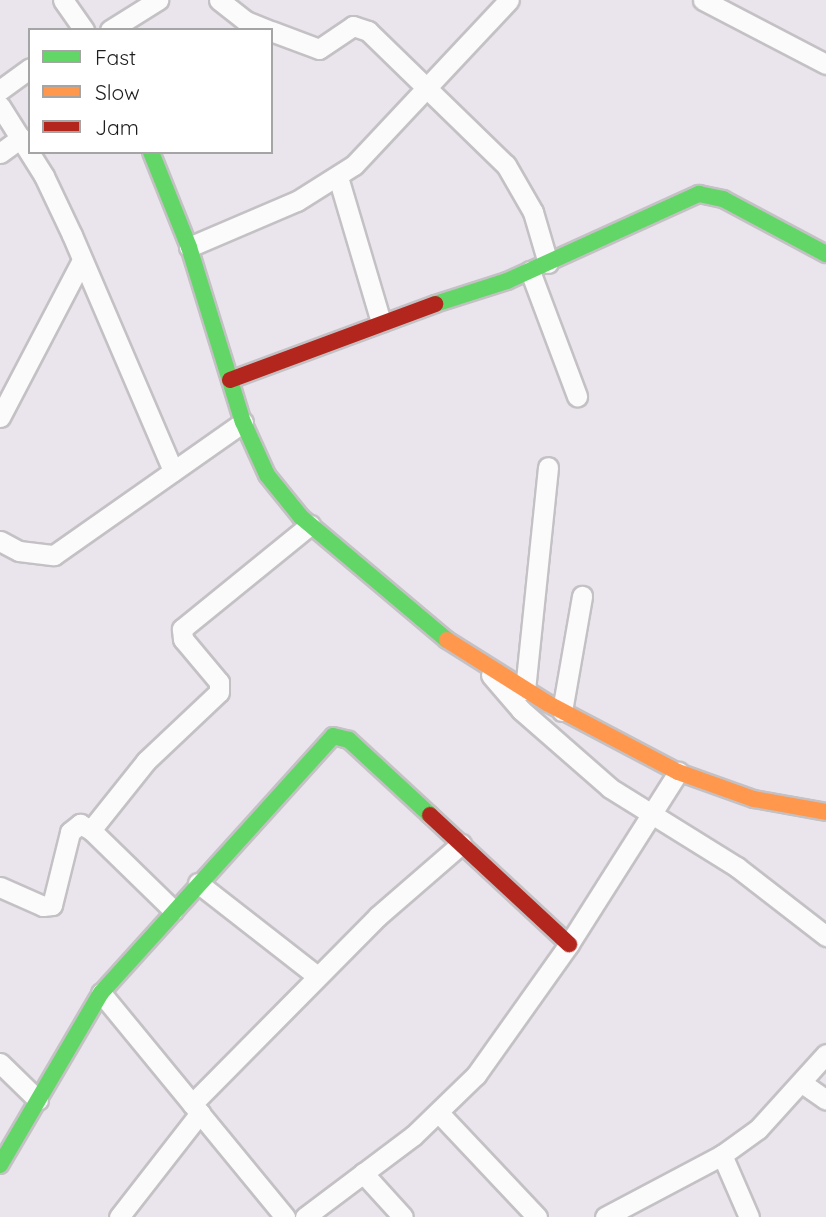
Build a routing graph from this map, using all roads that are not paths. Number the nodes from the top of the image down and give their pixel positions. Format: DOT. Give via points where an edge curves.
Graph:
graph roads {
  1 [pos="63,0"];
  2 [pos="158,0"];
  3 [pos="219,0"];
  4 [pos="509,0"];
  5 [pos="704,0"];
  6 [pos="82,28"];
  7 [pos="113,28"];
  8 [pos="267,28"];
  9 [pos="273,31"];
  10 [pos="826,64"];
  11 [pos="28,69"];
  12 [pos="428,87"];
  13 [pos="0,90"];
  14 [pos="0,106"];
  15 [pos="21,138"];
  16 [pos="28,152"];
  17 [pos="0,153"];
  18 [pos="29,154"];
  19 [pos="151,154"];
  20 [pos="338,177"];
  21 [pos="190,247"];
  22 [pos="826,254"];
  23 [pos="82,260"];
  24 [pos="548,263"];
  25 [pos="530,271"];
  26 [pos="381,321"];
  27 [pos="230,380"];
  28 [pos="577,396"];
  29 [pos="0,417"];
  30 [pos="243,422"];
  31 [pos="548,467"];
  32 [pos="173,471"];
  33 [pos="310,525"];
  34 [pos="0,541"];
  35 [pos="582,596"];
  36 [pos="479,661"];
  37 [pos="525,690"];
  38 [pos="562,711"];
  39 [pos="678,772"];
  40 [pos="652,813"];
  41 [pos="826,813"];
  42 [pos="92,830"];
  43 [pos="461,844"];
  44 [pos="198,883"];
  45 [pos="0,887"];
  46 [pos="173,910"];
  47 [pos="826,936"];
  48 [pos="569,944"];
  49 [pos="317,976"];
  50 [pos="101,993"];
  51 [pos="826,1054"];
  52 [pos="0,1063"];
  53 [pos="802,1083"];
  54 [pos="38,1100"];
  55 [pos="826,1100"];
  56 [pos="196,1108"];
  57 [pos="439,1113"];
  58 [pos="722,1156"];
  59 [pos="0,1165"];
  60 [pos="363,1173"];
  61 [pos="119,1217"];
  62 [pos="285,1217"];
  63 [pos="304,1217"];
  64 [pos="403,1217"];
  65 [pos="537,1217"];
  66 [pos="605,1217"];
  67 [pos="749,1217"];
  1 -- 6 [label="street"];
  2 -- 7 [label="street"];
  3 -- 8 [label="street"];
  4 -- 12 [label="street"];
  5 -- 10 [label="street"];
  9 -- 12 [label="street" via="319,49 345,29 360,26"];
  11 -- 13 [label="street"];
  12 -- 20 [label="street"];
  12 -- 24 [label="street" via="506,165 533,212"];
  14 -- 15 [label="street"];
  15 -- 16 [label="street"];
  15 -- 17 [label="street"];
  18 -- 23 [label="street"];
  19 -- 21 [label="street"];
  20 -- 21 [label="street" via="297,201"];
  20 -- 26 [label="street"];
  21 -- 27 [label="street"];
  22 -- 24 [label="street" via="723,199 699,194"];
  23 -- 29 [label="street"];
  23 -- 32 [label="street"];
  24 -- 25 [label="street"];
  25 -- 26 [label="street"];
  25 -- 28 [label="street"];
  26 -- 27 [label="street"];
  27 -- 30 [label="street"];
  30 -- 32 [label="street"];
  30 -- 33 [label="street" via="267,475"];
  31 -- 37 [label="street"];
  32 -- 34 [label="street" via="54,555 19,551"];
  33 -- 36 [label="street" via="450,643"];
  33 -- 42 [label="street" via="183,629 183,639 219,682 219,692 146,761"];
  35 -- 38 [label="street"];
  36 -- 37 [label="street"];
  36 -- 40 [label="street" via="520,710 562,749 610,788"];
  37 -- 38 [label="street"];
  38 -- 39 [label="street"];
  39 -- 40 [label="street"];
  39 -- 41 [label="street" via="754,799"];
  40 -- 47 [label="street" via="737,867"];
  40 -- 48 [label="street"];
  42 -- 45 [label="street" via="80,824 70,832 52,905 43,906"];
  42 -- 46 [label="street"];
  43 -- 44 [label="street" via="349,740 332,736"];
  43 -- 48 [label="street"];
  43 -- 49 [label="street"];
  44 -- 46 [label="street"];
  44 -- 49 [label="street"];
  46 -- 50 [label="street"];
  48 -- 57 [label="street" via="477,1075"];
  49 -- 56 [label="street"];
  50 -- 54 [label="street"];
  50 -- 56 [label="street"];
  51 -- 53 [label="street"];
  52 -- 54 [label="street"];
  53 -- 55 [label="street"];
  53 -- 58 [label="street" via="758,1129"];
  54 -- 59 [label="street"];
  56 -- 61 [label="street"];
  56 -- 62 [label="street"];
  57 -- 60 [label="street"];
  57 -- 65 [label="street"];
  58 -- 66 [label="street"];
  58 -- 67 [label="street"];
  60 -- 63 [label="street"];
  60 -- 64 [label="street"];
}
